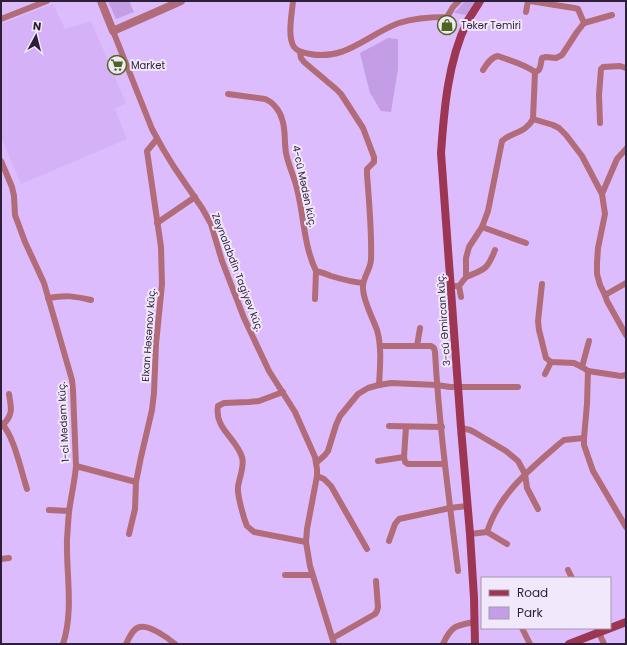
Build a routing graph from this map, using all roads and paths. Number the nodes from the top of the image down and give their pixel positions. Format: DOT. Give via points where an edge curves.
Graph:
graph roads {
  1 [pos="47,1"];
  2 [pos="100,1"];
  3 [pos="181,1"];
  4 [pos="293,1"];
  5 [pos="459,1"];
  6 [pos="480,1"];
  7 [pos="529,1"];
  8 [pos="526,12"];
  9 [pos="612,15"];
  10 [pos="1,18"];
  11 [pos="584,23"];
  12 [pos="113,31"];
  13 [pos="300,52"];
  14 [pos="626,68"];
  15 [pos="483,70"];
  16 [pos="535,72"];
  17 [pos="228,94"];
  18 [pos="533,119"];
  19 [pos="600,123"];
  20 [pos="157,139"];
  21 [pos="626,148"];
  22 [pos="1,162"];
  23 [pos="602,194"];
  24 [pos="195,197"];
  25 [pos="157,223"];
  26 [pos="482,227"];
  27 [pos="526,243"];
  28 [pos="495,250"];
  29 [pos="316,271"];
  30 [pos="466,277"];
  31 [pos="363,283"];
  32 [pos="626,283"];
  33 [pos="542,284"];
  34 [pos="450,286"];
  35 [pos="459,286"];
  36 [pos="605,295"];
  37 [pos="461,297"];
  38 [pos="48,298"];
  39 [pos="315,299"];
  40 [pos="91,300"];
  41 [pos="420,328"];
  42 [pos="626,335"];
  43 [pos="589,341"];
  44 [pos="380,346"];
  45 [pos="417,346"];
  46 [pos="550,362"];
  47 [pos="582,367"];
  48 [pos="588,371"];
  49 [pos="545,374"];
  50 [pos="626,375"];
  51 [pos="379,385"];
  52 [pos="437,385"];
  53 [pos="458,387"];
  54 [pos="518,387"];
  55 [pos="283,392"];
  56 [pos="8,394"];
  57 [pos="2,424"];
  58 [pos="389,426"];
  59 [pos="406,427"];
  60 [pos="442,427"];
  61 [pos="461,428"];
  62 [pos="584,438"];
  63 [pos="404,457"];
  64 [pos="378,461"];
  65 [pos="316,463"];
  66 [pos="444,464"];
  67 [pos="76,466"];
  68 [pos="525,474"];
  69 [pos="317,476"];
  70 [pos="136,482"];
  71 [pos="27,489"];
  72 [pos="467,506"];
  73 [pos="450,508"];
  74 [pos="538,509"];
  75 [pos="49,510"];
  76 [pos="69,511"];
  77 [pos="626,527"];
  78 [pos="487,532"];
  79 [pos="129,534"];
  80 [pos="470,534"];
  81 [pos="306,542"];
  82 [pos="389,542"];
  83 [pos="507,544"];
  84 [pos="367,549"];
  85 [pos="8,558"];
  86 [pos="1,559"];
  87 [pos="568,570"];
  88 [pos="458,572"];
  89 [pos="285,575"];
  90 [pos="312,575"];
  91 [pos="572,577"];
  92 [pos="376,581"];
  93 [pos="475,622"];
  94 [pos="626,622"];
  95 [pos="611,626"];
  96 [pos="522,629"];
  97 [pos="598,630"];
  98 [pos="333,641"];
  99 [pos="63,644"];
  100 [pos="126,644"];
  101 [pos="175,644"];
  102 [pos="443,644"];
  103 [pos="475,644"];
  104 [pos="530,644"];
  105 [pos="569,644"];
  106 [pos="604,644"];
  1 -- 10 [label="street"];
  2 -- 12 [label="street"];
  3 -- 12 [label="street"];
  4 -- 13 [label="street" via="291,35 294,46"];
  5 -- 13 [label="street" via="448,17 400,23 340,53 314,55"];
  6 -- 34 [label="main road, 3-cü Əmircan küç." via="456,51 442,128 442,178"];
  7 -- 8 [label="street"];
  7 -- 11 [label="street" via="578,9"];
  9 -- 11 [label="street"];
  11 -- 16 [label="street" via="562,54 556,58 542,58 538,72"];
  12 -- 20 [label="street, Zeynalabdin Tagiyev küç."];
  13 -- 31 [label="street" via="304,62 341,94 363,128 374,157 374,162 366,174 371,220 371,261"];
  14 -- 19 [label="street" via="620,66 601,69"];
  15 -- 16 [label="street" via="490,60 498,56"];
  16 -- 18 [label="street"];
  17 -- 29 [label="street, 4-cü Mədən küç." via="270,101 282,118 286,153 296,185 311,260"];
  18 -- 23 [label="street" via="553,125 566,134 582,156"];
  18 -- 26 [label="street" via="530,125 502,141 488,211"];
  20 -- 24 [label="street, Zeynalabdin Tagiyev küç."];
  20 -- 25 [label="street, Elxan Həsənov küç." via="147,151"];
  21 -- 23 [label="street" via="617,159"];
  22 -- 38 [label="street, 1-ci Mədəm küç." via="12,187 15,215"];
  23 -- 36 [label="street" via="606,214 598,248 597,274"];
  24 -- 25 [label="street"];
  24 -- 55 [label="street, Zeynalabdin Tagiyev küç." via="211,224 222,261 252,337"];
  25 -- 70 [label="street, Elxan Həsənov küç." via="161,247 162,284 154,393"];
  26 -- 27 [label="street"];
  26 -- 30 [label="street" via="469,247"];
  28 -- 30 [label="street" via="485,269"];
  29 -- 31 [label="street"];
  29 -- 39 [label="street"];
  30 -- 35 [label="street"];
  31 -- 44 [label="street" via="365,299"];
  32 -- 36 [label="street"];
  33 -- 46 [label="street" via="538,321 546,358"];
  34 -- 35 [label="street"];
  34 -- 53 [label="main road, 3-cü Əmircan küç."];
  35 -- 37 [label="street"];
  36 -- 42 [label="street"];
  38 -- 40 [label="street" via="70,296"];
  38 -- 67 [label="street, 1-ci Mədəm küç." via="74,390"];
  41 -- 45 [label="street"];
  43 -- 47 [label="street"];
  44 -- 45 [label="street"];
  44 -- 51 [label="street"];
  45 -- 52 [label="street" via="434,348"];
  46 -- 47 [label="street" via="574,363"];
  46 -- 49 [label="street"];
  47 -- 48 [label="street"];
  48 -- 50 [label="street"];
  48 -- 62 [label="street"];
  51 -- 52 [label="street"];
  51 -- 65 [label="street" via="358,394 348,406 336,425 328,451"];
  52 -- 53 [label="street"];
  52 -- 60 [label="street"];
  53 -- 54 [label="street"];
  53 -- 61 [label="main road, 3-cü Əmircan küç."];
  55 -- 65 [label="street, Zeynalabdin Tagiyev küç." via="295,412"];
  55 -- 81 [label="street" via="259,401 224,403 218,406 217,411 219,422 242,457 238,495 248,527 254,532"];
  56 -- 57 [label="street" via="11,415"];
  57 -- 71 [label="street" via="16,453"];
  58 -- 59 [label="street"];
  59 -- 60 [label="street"];
  59 -- 63 [label="street"];
  60 -- 66 [label="street"];
  61 -- 68 [label="street" via="474,432 506,451 518,461"];
  61 -- 72 [label="main road, 3-cü Əmircan küç."];
  62 -- 68 [label="street" via="564,440"];
  62 -- 77 [label="street" via="593,472"];
  63 -- 64 [label="street"];
  63 -- 66 [label="street" via="408,464"];
  65 -- 69 [label="street, Zeynalabdin Tagiyev küç."];
  66 -- 73 [label="street"];
  67 -- 70 [label="street"];
  67 -- 76 [label="street, 1-ci Mədəm küç."];
  68 -- 74 [label="street" via="527,488"];
  68 -- 78 [label="street" via="498,508"];
  69 -- 81 [label="street, Zeynalabdin Tagiyev küç."];
  69 -- 84 [label="street" via="331,486"];
  70 -- 79 [label="street, Elxan Həsənov küç." via="135,509"];
  72 -- 73 [label="street"];
  72 -- 80 [label="main road, 3-cü Əmircan küç."];
  73 -- 82 [label="street" via="399,519"];
  73 -- 88 [label="street"];
  75 -- 76 [label="street"];
  76 -- 99 [label="street, 1-ci Mədəm küç." via="68,611"];
  78 -- 80 [label="street"];
  78 -- 83 [label="street"];
  80 -- 93 [label="main road, 3-cü Əmircan küç."];
  81 -- 90 [label="street, Zeynalabdin Tagiyev küç."];
  85 -- 86 [label="street"];
  87 -- 91 [label="street"];
  89 -- 90 [label="street"];
  90 -- 98 [label="street, Zeynalabdin Tagiyev küç."];
  92 -- 98 [label="street" via="378,606 375,614"];
  93 -- 102 [label="street" via="453,628"];
  93 -- 103 [label="main road, 3-cü Əmircan küç."];
  94 -- 95 [label="main road"];
  96 -- 104 [label="street"];
  97 -- 105 [label="main road"];
  97 -- 106 [label="street"];
  100 -- 101 [label="street" via="135,629 140,626 165,636"];
}
